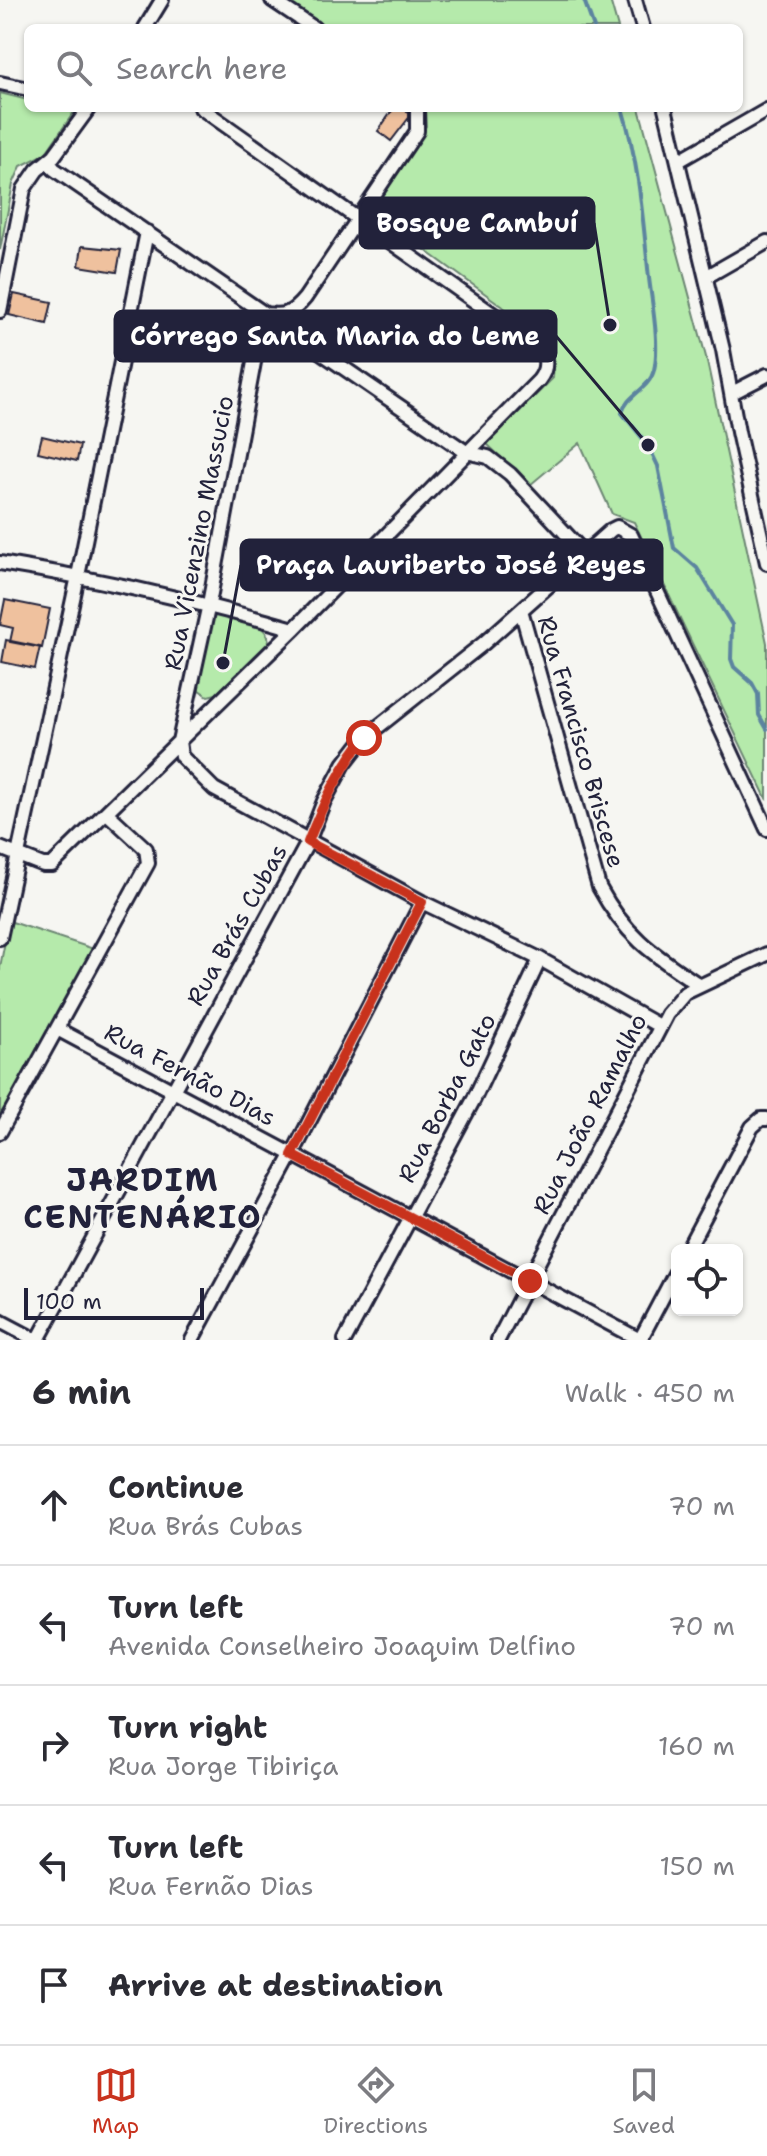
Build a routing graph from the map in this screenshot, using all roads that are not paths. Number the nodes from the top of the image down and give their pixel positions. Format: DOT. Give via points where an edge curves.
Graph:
graph roads {
  1 [pos="162,0"];
  2 [pos="272,0"];
  3 [pos="635,0"];
  4 [pos="147,24"];
  5 [pos="308,24"];
  6 [pos="642,24"];
  7 [pos="0,83"];
  8 [pos="24,88"];
  9 [pos="767,110"];
  10 [pos="86,112"];
  11 [pos="207,112"];
  12 [pos="418,112"];
  13 [pos="666,112"];
  14 [pos="680,160"];
  15 [pos="49,162"];
  16 [pos="359,217"];
  17 [pos="147,232"];
  18 [pos="767,242"];
  19 [pos="706,277"];
  20 [pos="0,311"];
  21 [pos="263,314"];
  22 [pos="767,375"];
  23 [pos="732,393"];
  24 [pos="466,452"];
  25 [pos="762,512"];
  26 [pos="585,554"];
  27 [pos="0,563"];
  28 [pos="767,563"];
  29 [pos="78,576"];
  30 [pos="209,604"];
  31 [pos="521,610"];
  32 [pos="294,629"];
  33 [pos="179,741"];
  34 [pos="107,813"];
  35 [pos="767,829"];
  36 [pos="308,842"];
  37 [pos="0,848"];
  38 [pos="17,855"];
  39 [pos="422,902"];
  40 [pos="0,938"];
  41 [pos="767,954"];
  42 [pos="540,959"];
  43 [pos="699,985"];
  44 [pos="659,1026"];
  45 [pos="57,1029"];
  46 [pos="172,1089"];
  47 [pos="764,1119"];
  48 [pos="0,1132"];
  49 [pos="292,1155"];
  50 [pos="411,1217"];
  51 [pos="690,1244"];
  52 [pos="530,1281"];
  53 [pos="671,1281"];
  54 [pos="0,1321"];
  55 [pos="37,1340"];
  56 [pos="192,1340"];
  57 [pos="345,1340"];
  58 [pos="498,1340"];
  59 [pos="640,1340"];
  1 -- 4 [label="street"];
  2 -- 5 [label="street"];
  3 -- 6 [label="street"];
  7 -- 8 [label="street"];
  9 -- 14 [label="street"];
  10 -- 15 [label="street"];
  11 -- 16 [label="street"];
  12 -- 16 [label="street" via="417,131"];
  13 -- 14 [label="street"];
  14 -- 19 [label="street"];
  15 -- 17 [label="street"];
  15 -- 20 [label="street" via="24,189"];
  16 -- 21 [label="street" via="299,306 284,316"];
  16 -- 24 [label="street" via="538,346 545,357 543,374"];
  17 -- 21 [label="street"];
  17 -- 29 [label="street"];
  18 -- 19 [label="street"];
  19 -- 23 [label="street"];
  21 -- 24 [label="street"];
  21 -- 30 [label="street, Rua Vicenzino Massucio"];
  22 -- 23 [label="street"];
  23 -- 25 [label="street"];
  24 -- 26 [label="street" via="488,457 510,474"];
  24 -- 32 [label="street"];
  25 -- 28 [label="street"];
  26 -- 31 [label="street, Rua Brás Cubas"];
  26 -- 35 [label="street, Rua Brás Cubas" via="617,527 631,535"];
  27 -- 29 [label="street"];
  29 -- 30 [label="street"];
  29 -- 38 [label="street"];
  30 -- 32 [label="street"];
  30 -- 33 [label="street, Rua Vicenzino Massucio"];
  31 -- 36 [label="street, Rua Brás Cubas" via="364,738 324,801"];
  31 -- 43 [label="street, Rua Francisco Briscese" via="599,887 638,942"];
  32 -- 33 [label="street"];
  33 -- 34 [label="street"];
  33 -- 36 [label="street" via="181,756 214,789"];
  34 -- 38 [label="street" via="52,865"];
  34 -- 45 [label="street" via="146,849 149,859"];
  36 -- 39 [label="street"];
  36 -- 46 [label="street, Rua Brás Cubas"];
  37 -- 38 [label="street"];
  38 -- 40 [label="street"];
  39 -- 42 [label="street"];
  39 -- 49 [label="street"];
  41 -- 43 [label="street, Rua João Ramalho"];
  42 -- 44 [label="street"];
  42 -- 50 [label="street, Rua Borba Gato"];
  43 -- 44 [label="street, Rua João Ramalho" via="685,993"];
  44 -- 52 [label="street, Rua João Ramalho"];
  45 -- 46 [label="street, Rua Fernão Dias"];
  45 -- 48 [label="street"];
  46 -- 49 [label="street, Rua Fernão Dias"];
  46 -- 55 [label="street, Rua Brás Cubas"];
  47 -- 51 [label="street" via="752,1127"];
  49 -- 50 [label="street, Rua Fernão Dias"];
  49 -- 56 [label="street"];
  50 -- 52 [label="street, Rua Fernão Dias"];
  50 -- 57 [label="street, Rua Borba Gato"];
  52 -- 58 [label="street, Rua João Ramalho"];
  52 -- 59 [label="street, Rua Fernão Dias"];
  53 -- 59 [label="street"];
  54 -- 55 [label="street"];
}
